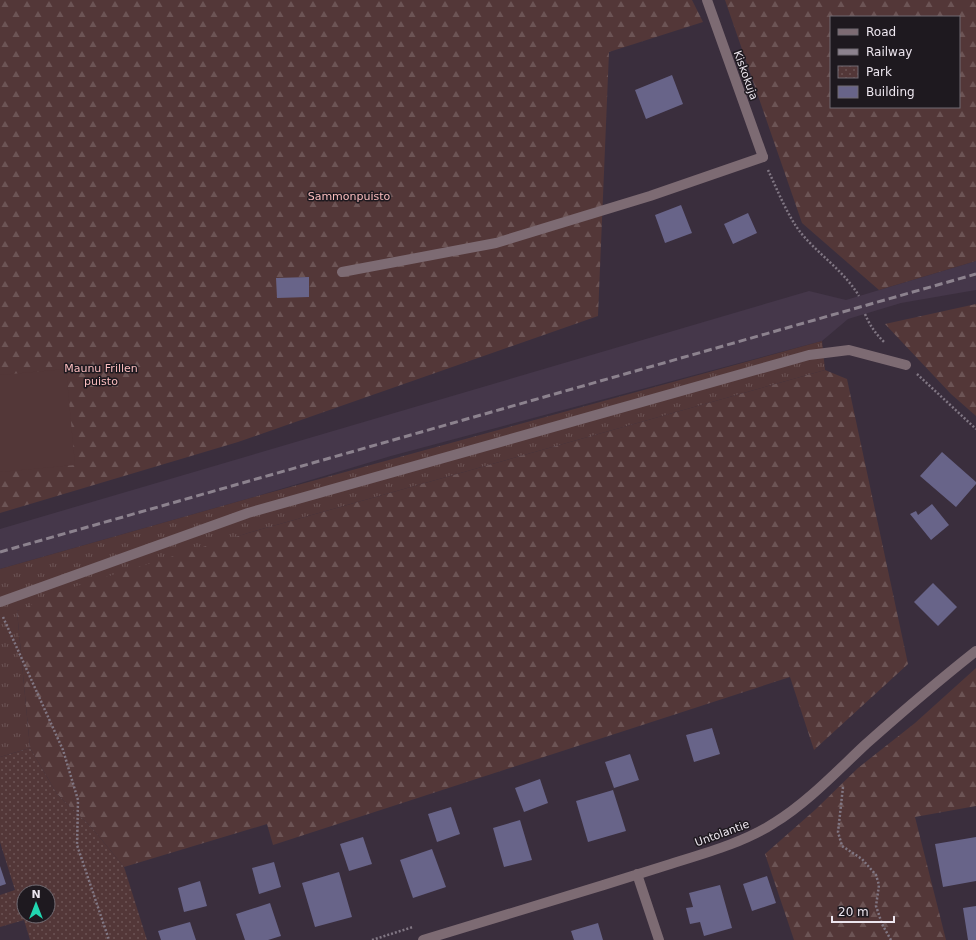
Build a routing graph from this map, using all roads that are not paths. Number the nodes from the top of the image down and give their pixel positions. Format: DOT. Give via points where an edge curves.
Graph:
graph roads {
  1 [pos="707,0"];
  2 [pos="342,272"];
  3 [pos="906,364"];
  4 [pos="0,602"];
  5 [pos="976,651"];
  6 [pos="637,874"];
  7 [pos="423,940"];
  8 [pos="659,940"];
  1 -- 2 [label="street, Kiskokuja" via="763,158 496,243"];
  3 -- 4 [label="street" via="849,350 809,355 248,513"];
  5 -- 6 [label="street, Untolantie" via="900,713 796,809 774,824 749,837"];
  6 -- 7 [label="street, Untolantie"];
  6 -- 8 [label="street"];
}
